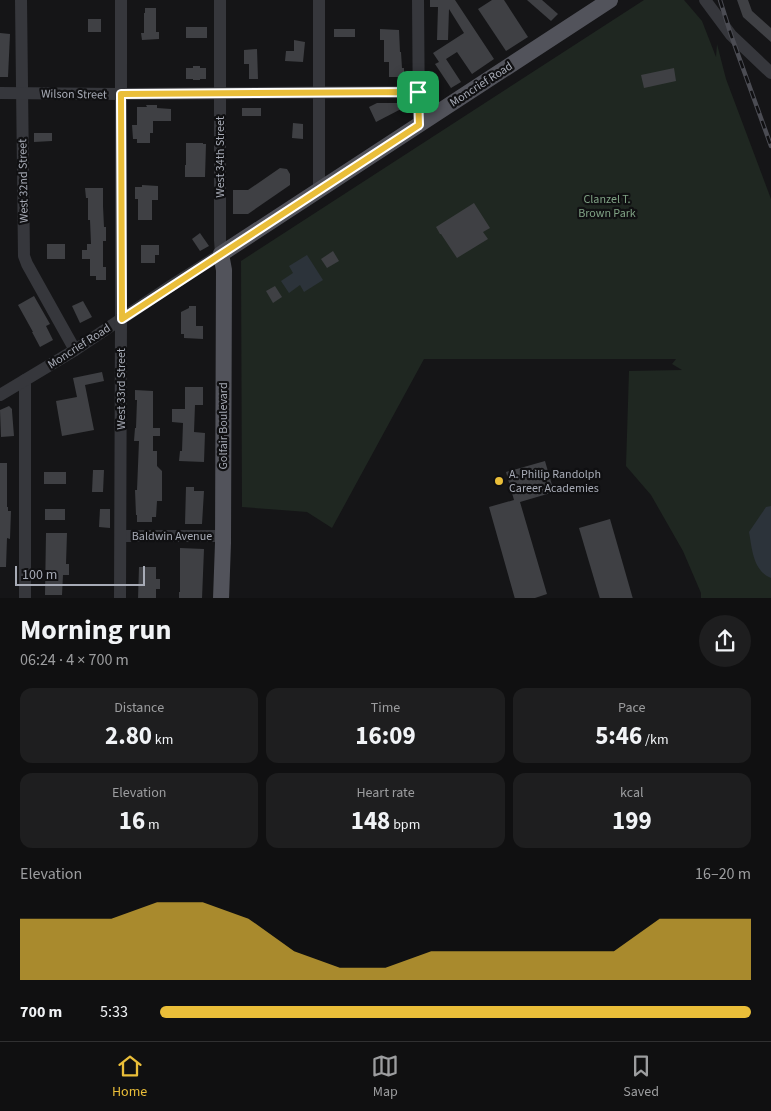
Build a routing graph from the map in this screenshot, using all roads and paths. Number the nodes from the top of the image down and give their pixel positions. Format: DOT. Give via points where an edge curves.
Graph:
graph roads {
  1 [pos="21,0"];
  2 [pos="121,0"];
  3 [pos="220,0"];
  4 [pos="319,0"];
  5 [pos="418,0"];
  6 [pos="610,0"];
  7 [pos="705,0"];
  8 [pos="771,73"];
  9 [pos="418,92"];
  10 [pos="0,93"];
  11 [pos="22,93"];
  12 [pos="220,93"];
  13 [pos="319,93"];
  14 [pos="121,94"];
  15 [pos="419,125"];
  16 [pos="320,190"];
  17 [pos="221,254"];
  18 [pos="122,319"];
  19 [pos="75,350"];
  20 [pos="25,380"];
  21 [pos="0,395"];
  22 [pos="120,536"];
  23 [pos="223,536"];
  24 [pos="25,598"];
  25 [pos="120,598"];
  26 [pos="221,598"];
  1 -- 11 [label="street, West 32nd Street"];
  2 -- 14 [label="street, West 33rd Street"];
  3 -- 12 [label="street, West 34th Street"];
  4 -- 13 [label="street"];
  5 -- 9 [label="street"];
  6 -- 15 [label="main road, Moncrief Road"];
  7 -- 8 [label="street" via="731,35"];
  9 -- 13 [label="street, Wilson Street"];
  9 -- 15 [label="street"];
  10 -- 11 [label="street, Wilson Street"];
  11 -- 14 [label="street, Wilson Street"];
  11 -- 19 [label="street, West 32nd Street" via="24,256"];
  12 -- 13 [label="street, Wilson Street"];
  12 -- 14 [label="street, Wilson Street"];
  12 -- 17 [label="street, West 34th Street"];
  13 -- 16 [label="street"];
  14 -- 18 [label="street, West 33rd Street"];
  15 -- 16 [label="main road, Moncrief Road"];
  16 -- 17 [label="main road, Moncrief Road"];
  17 -- 18 [label="street, Moncrief Road"];
  17 -- 23 [label="main road, Golfair Boulevard" via="224,270"];
  18 -- 19 [label="street, Moncrief Road"];
  18 -- 22 [label="street, West 33rd Street"];
  19 -- 20 [label="street, Moncrief Road"];
  20 -- 21 [label="street, Moncrief Road"];
  20 -- 24 [label="street"];
  22 -- 23 [label="street, Baldwin Avenue"];
  22 -- 25 [label="street, West 33rd Street"];
  23 -- 26 [label="main road, Golfair Boulevard"];
}
